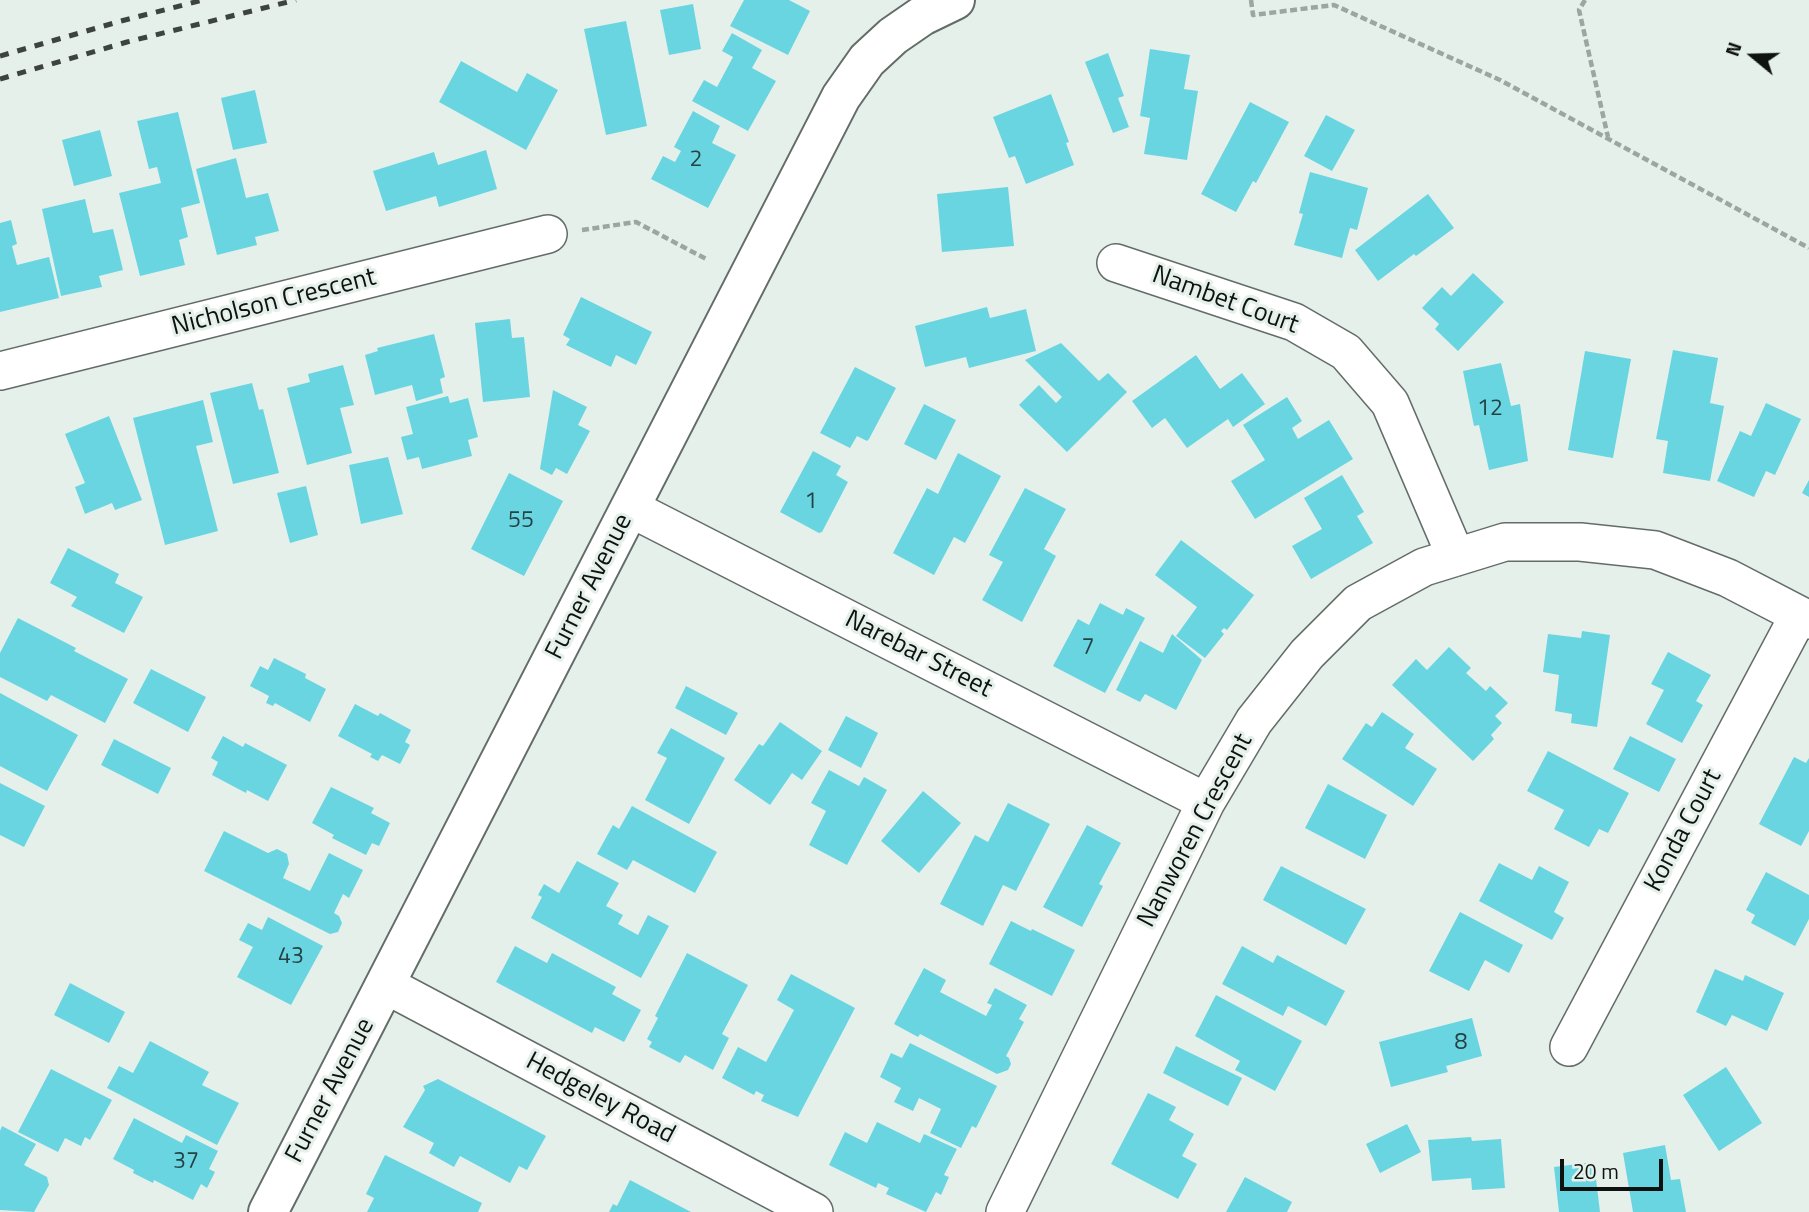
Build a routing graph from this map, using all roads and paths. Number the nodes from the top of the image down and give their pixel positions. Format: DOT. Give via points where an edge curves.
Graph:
graph roads {
  1 [pos="955,0"];
  2 [pos="1251,0"];
  3 [pos="1585,0"];
  4 [pos="1608,137"];
  5 [pos="548,234"];
  6 [pos="1809,248"];
  7 [pos="708,260"];
  8 [pos="1116,263"];
  9 [pos="0,371"];
  10 [pos="630,508"];
  11 [pos="1456,557"];
  12 [pos="1804,617"];
  13 [pos="1206,803"];
  14 [pos="386,985"];
  15 [pos="1569,1047"];
  16 [pos="803,1210"];
  17 [pos="268,1212"];
  18 [pos="1005,1212"];
  1 -- 10 [label="street, Furner Avenue" via="900,30 849,83"];
  2 -- 4 [label="path" via="1252,15 1334,5 1500,80"];
  3 -- 4 [label="path" via="1579,10"];
  4 -- 6 [label="path"];
  5 -- 7 [label="path" via="636,222"];
  5 -- 9 [label="street, Nicholson Crescent"];
  8 -- 11 [label="street, Nambet Court" via="1294,322 1346,352 1390,403"];
  10 -- 13 [label="street, Narebar Street"];
  10 -- 14 [label="street, Furner Avenue"];
  11 -- 12 [label="street, Nanworen Crescent" via="1505,542 1580,542 1655,550 1728,578"];
  11 -- 13 [label="street, Nanworen Crescent" via="1424,567 1358,603 1307,654 1254,721"];
  12 -- 15 [label="street, Konda Court"];
  13 -- 18 [label="street, Nanworen Crescent"];
  14 -- 16 [label="street, Hedgeley Road"];
  14 -- 17 [label="street, Furner Avenue"];
}
